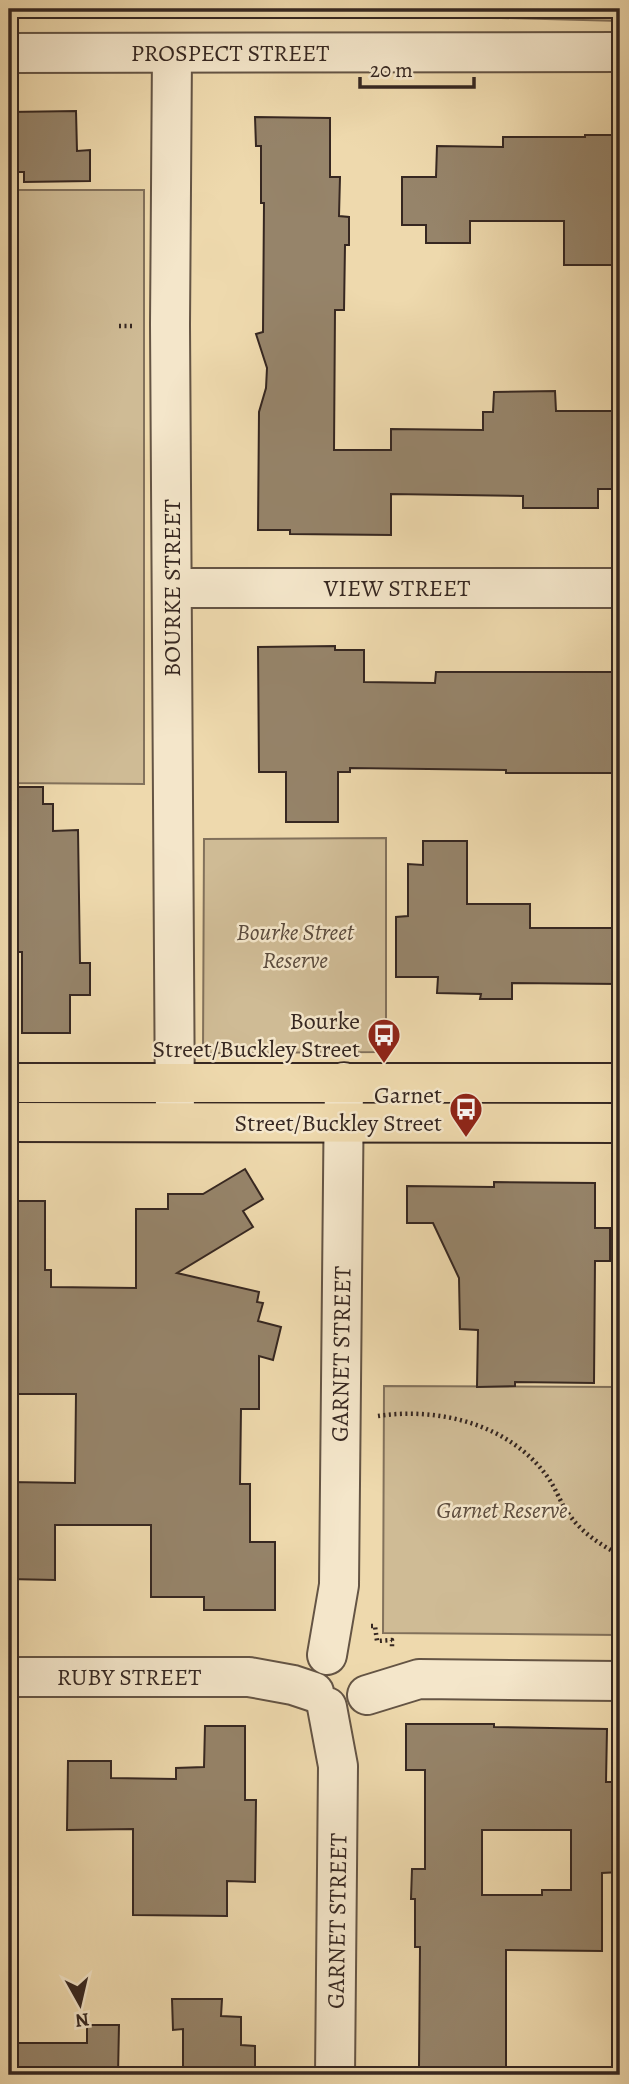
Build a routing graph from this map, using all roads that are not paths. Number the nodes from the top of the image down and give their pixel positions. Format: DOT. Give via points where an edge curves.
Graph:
graph roads {
  1 [pos="620,52"];
  2 [pos="9,53"];
  3 [pos="172,53"];
  4 [pos="173,588"];
  5 [pos="620,588"];
  6 [pos="174,1082"];
  7 [pos="344,1082"];
  8 [pos="9,1083"];
  9 [pos="620,1083"];
  10 [pos="9,1122"];
  11 [pos="175,1122"];
  12 [pos="620,1123"];
  13 [pos="344,1124"];
  14 [pos="345,1674"];
  15 [pos="9,1677"];
  16 [pos="620,1681"];
  17 [pos="335,2075"];
  1 -- 3 [label="street, PROSPECT STREET"];
  2 -- 3 [label="street, PROSPECT STREET"];
  3 -- 4 [label="street, BOURKE STREET"];
  4 -- 5 [label="street, VIEW STREET"];
  4 -- 6 [label="street, BOURKE STREET"];
  6 -- 7 [label="main road"];
  6 -- 8 [label="main road"];
  6 -- 11 [label="street, BOURKE STREET"];
  7 -- 9 [label="main road"];
  7 -- 13 [label="street, GARNET STREET"];
  10 -- 11 [label="main road"];
  11 -- 13 [label="main road"];
  12 -- 13 [label="main road"];
  13 -- 14 [label="street, GARNET STREET" via="339,1585"];
  14 -- 15 [label="street, RUBY STREET" via="293,1685 249,1677"];
  14 -- 16 [label="street, RUBY STREET" via="392,1671 419,1679"];
  14 -- 17 [label="street, GARNET STREET" via="338,1766"];
}
